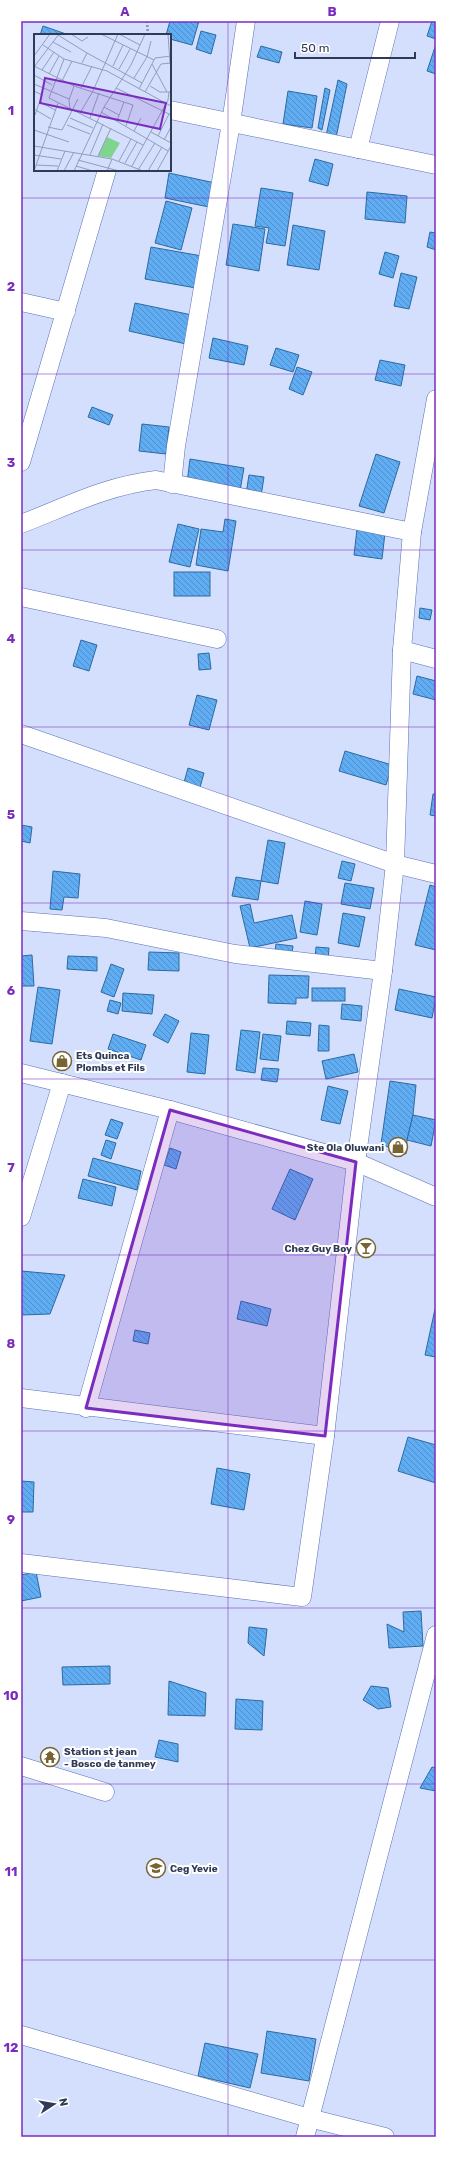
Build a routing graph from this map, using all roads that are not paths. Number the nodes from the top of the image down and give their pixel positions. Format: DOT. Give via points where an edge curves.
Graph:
graph roads {
  1 [pos="246,21"];
  2 [pos="390,21"];
  3 [pos="171,110"];
  4 [pos="231,123"];
  5 [pos="358,149"];
  6 [pos="436,164"];
  7 [pos="107,171"];
  8 [pos="21,302"];
  9 [pos="66,312"];
  10 [pos="436,399"];
  11 [pos="21,462"];
  12 [pos="172,484"];
  13 [pos="21,524"];
  14 [pos="412,532"];
  15 [pos="21,597"];
  16 [pos="217,639"];
  17 [pos="402,650"];
  18 [pos="436,660"];
  19 [pos="21,734"];
  20 [pos="395,864"];
  21 [pos="436,874"];
  22 [pos="21,921"];
  23 [pos="383,971"];
  24 [pos="21,1073"];
  25 [pos="62,1083"];
  26 [pos="170,1110"];
  27 [pos="356,1162"];
  28 [pos="436,1197"];
  29 [pos="21,1217"];
  30 [pos="21,1398"];
  31 [pos="86,1408"];
  32 [pos="325,1436"];
  33 [pos="21,1563"];
  34 [pos="436,1635"];
  35 [pos="21,1766"];
  36 [pos="105,1792"];
  37 [pos="21,2035"];
  38 [pos="309,2118"];
  39 [pos="305,2137"];
  40 [pos="385,2137"];
  1 -- 4 [label="street"];
  2 -- 5 [label="street"];
  3 -- 4 [label="street"];
  4 -- 5 [label="street"];
  4 -- 12 [label="street" via="176,446"];
  5 -- 6 [label="street"];
  7 -- 9 [label="street"];
  8 -- 9 [label="street"];
  9 -- 11 [label="street"];
  10 -- 14 [label="street"];
  12 -- 13 [label="street" via="156,480 129,483 98,492"];
  12 -- 14 [label="street"];
  14 -- 17 [label="street"];
  15 -- 16 [label="street"];
  17 -- 18 [label="street"];
  17 -- 20 [label="street"];
  19 -- 20 [label="street"];
  20 -- 21 [label="street"];
  20 -- 23 [label="street"];
  22 -- 23 [label="street" via="106,928 235,954"];
  23 -- 27 [label="street"];
  24 -- 25 [label="street"];
  25 -- 26 [label="street"];
  25 -- 29 [label="street"];
  26 -- 27 [label="street"];
  26 -- 31 [label="street"];
  27 -- 28 [label="street"];
  27 -- 32 [label="street"];
  30 -- 31 [label="street"];
  31 -- 32 [label="street"];
  32 -- 33 [label="street" via="302,1597"];
  34 -- 38 [label="street"];
  35 -- 36 [label="street"];
  37 -- 38 [label="street"];
  38 -- 39 [label="street"];
  38 -- 40 [label="street"];
}
